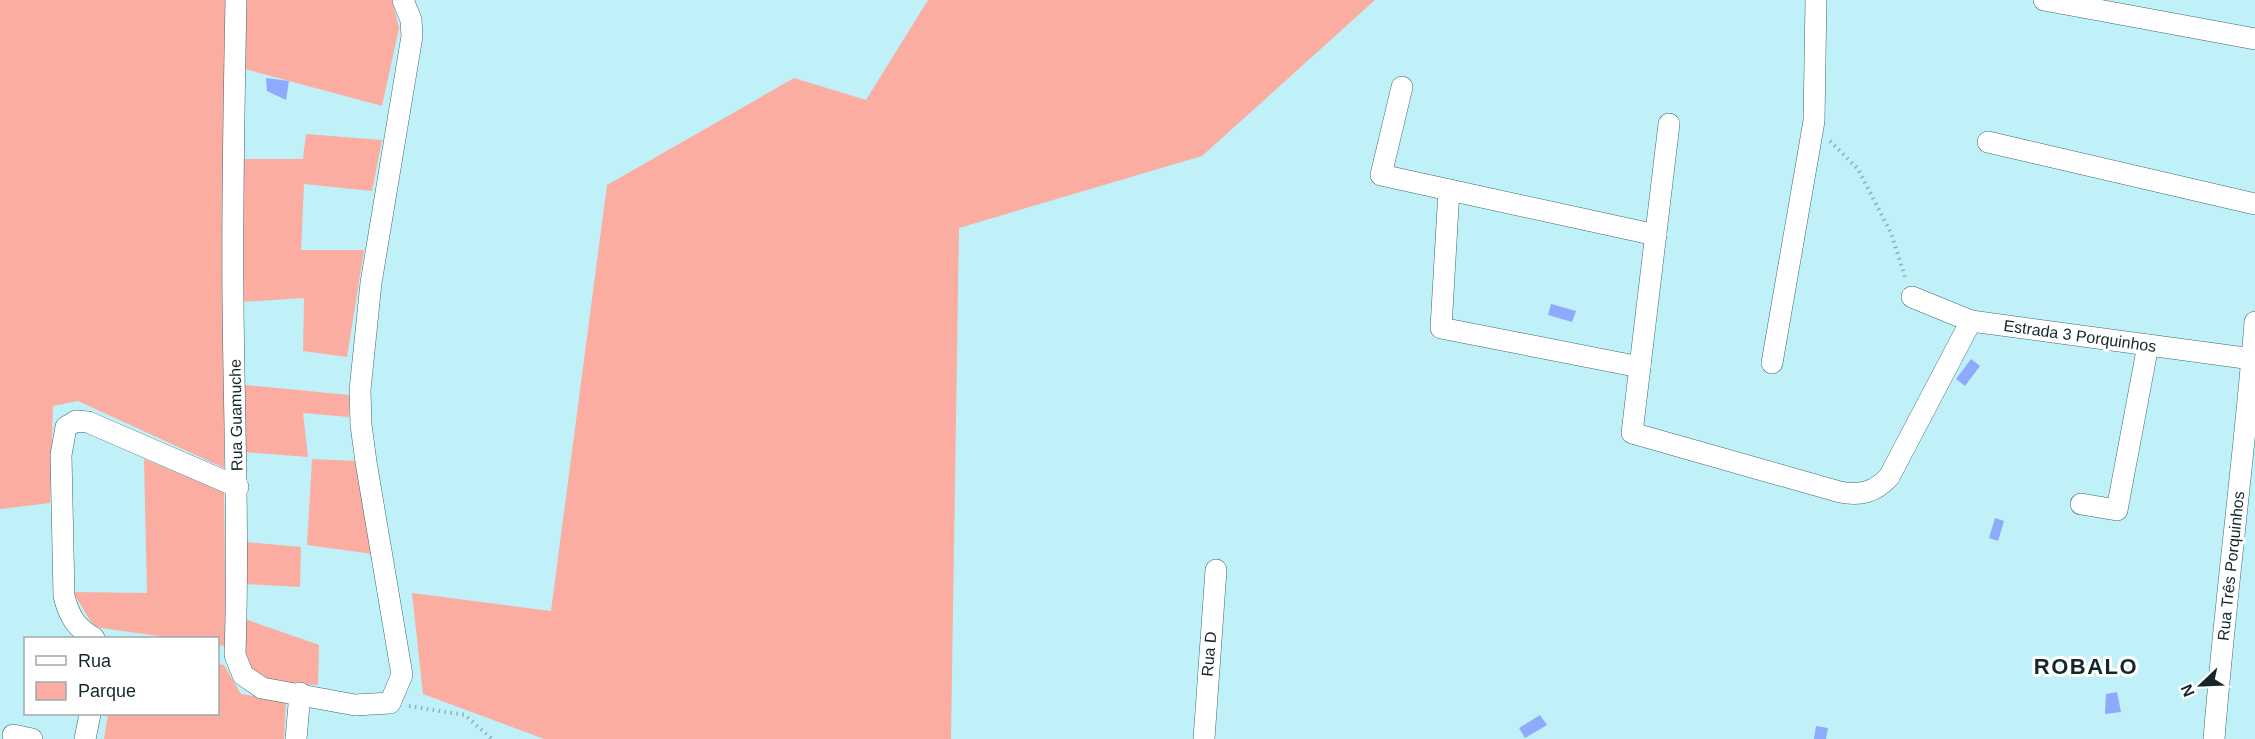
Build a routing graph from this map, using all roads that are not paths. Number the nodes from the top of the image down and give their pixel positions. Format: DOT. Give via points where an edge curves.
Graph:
graph roads {
  1 [pos="236,0"];
  2 [pos="403,0"];
  3 [pos="1816,0"];
  4 [pos="2044,0"];
  5 [pos="2255,39"];
  6 [pos="1402,87"];
  7 [pos="1669,124"];
  8 [pos="1988,142"];
  9 [pos="1449,190"];
  10 [pos="2255,204"];
  11 [pos="1656,236"];
  12 [pos="1912,297"];
  13 [pos="1971,321"];
  14 [pos="2255,322"];
  15 [pos="2148,345"];
  16 [pos="2252,359"];
  17 [pos="1772,363"];
  18 [pos="1640,367"];
  19 [pos="2248,476"];
  20 [pos="237,488"];
  21 [pos="2081,504"];
  22 [pos="1216,570"];
  23 [pos="91,637"];
  24 [pos="226,654"];
  25 [pos="300,693"];
  26 [pos="90,715"];
  27 [pos="85,739"];
  28 [pos="296,739"];
  29 [pos="1204,739"];
  30 [pos="2214,739"];
  1 -- 20 [label="street, Rua Guamuche" via="233,302"];
  2 -- 25 [label="street, Rua Guamuche" via="412,36 373,273 360,390 366,462 402,675 390,703 355,705"];
  3 -- 17 [label="street" via="1814,126"];
  4 -- 5 [label="street"];
  6 -- 9 [label="street" via="1381,175"];
  7 -- 11 [label="street"];
  8 -- 10 [label="street"];
  9 -- 11 [label="street"];
  9 -- 18 [label="street" via="1440,328"];
  11 -- 18 [label="street"];
  12 -- 13 [label="street, Estrada 3 Porquinhos"];
  13 -- 15 [label="street, Estrada 3 Porquinhos"];
  13 -- 18 [label="street" via="1889,477 1862,494 1840,492 1632,433"];
  14 -- 16 [label="street, Rua Três Porquinhos"];
  15 -- 16 [label="street, Estrada 3 Porquinhos"];
  15 -- 21 [label="street" via="2118,510"];
  16 -- 19 [label="street, Rua Três Porquinhos"];
  19 -- 30 [label="street, Rua Três Porquinhos" via="2225,605"];
  20 -- 23 [label="street" via="88,422 76,421 66,428 61,455 64,596 75,624"];
  20 -- 24 [label="street, Rua Guamuche"];
  22 -- 29 [label="street, Rua D"];
  24 -- 25 [label="street, Rua Guamuche" via="251,682 262,688"];
  25 -- 28 [label="street"];
  26 -- 27 [label="street"];
}
